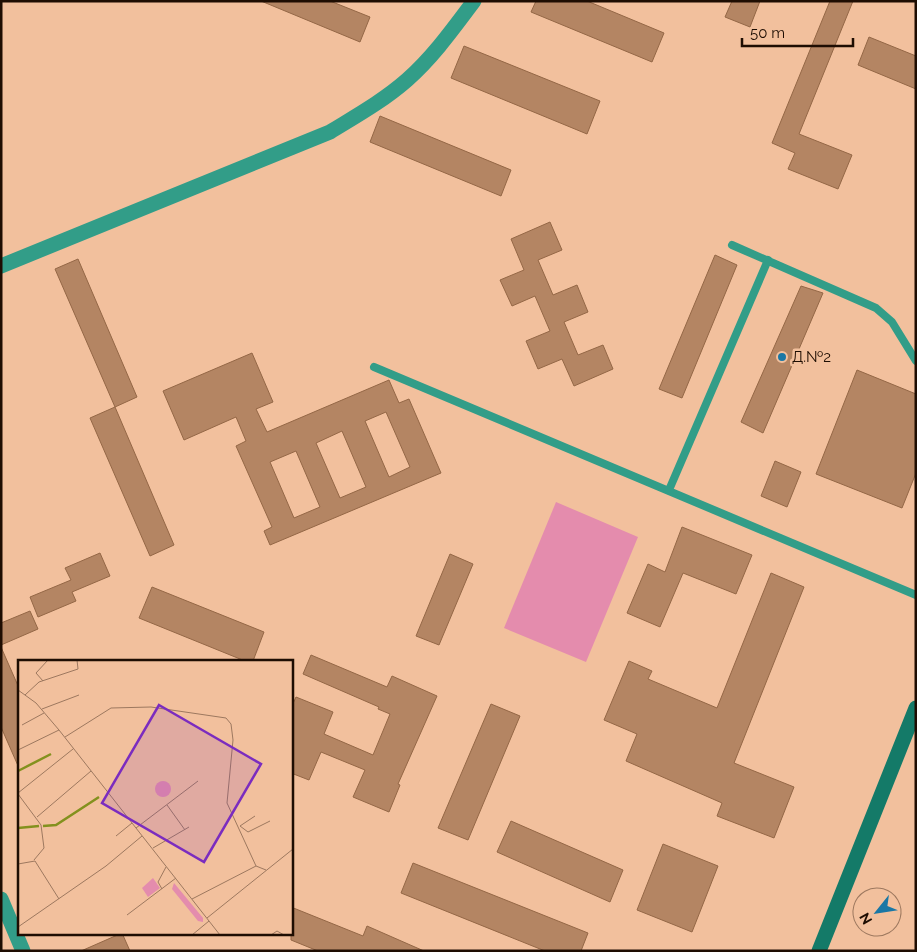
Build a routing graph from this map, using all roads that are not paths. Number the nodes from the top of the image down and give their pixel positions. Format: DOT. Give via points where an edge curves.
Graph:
graph roads {
  1 [pos="474,1"];
  2 [pos="732,245"];
  3 [pos="768,260"];
  4 [pos="1,266"];
  5 [pos="916,361"];
  6 [pos="374,368"];
  7 [pos="669,490"];
  8 [pos="916,596"];
  9 [pos="916,708"];
  10 [pos="1,899"];
  11 [pos="24,951"];
  12 [pos="819,951"];
  1 -- 4 [label="street" via="434,54 407,80 330,132"];
  2 -- 3 [label="lane"];
  3 -- 5 [label="lane" via="876,308 892,322"];
  3 -- 7 [label="lane"];
  6 -- 7 [label="lane"];
  7 -- 8 [label="lane"];
  9 -- 12 [label="main road"];
  10 -- 11 [label="street"];
}
